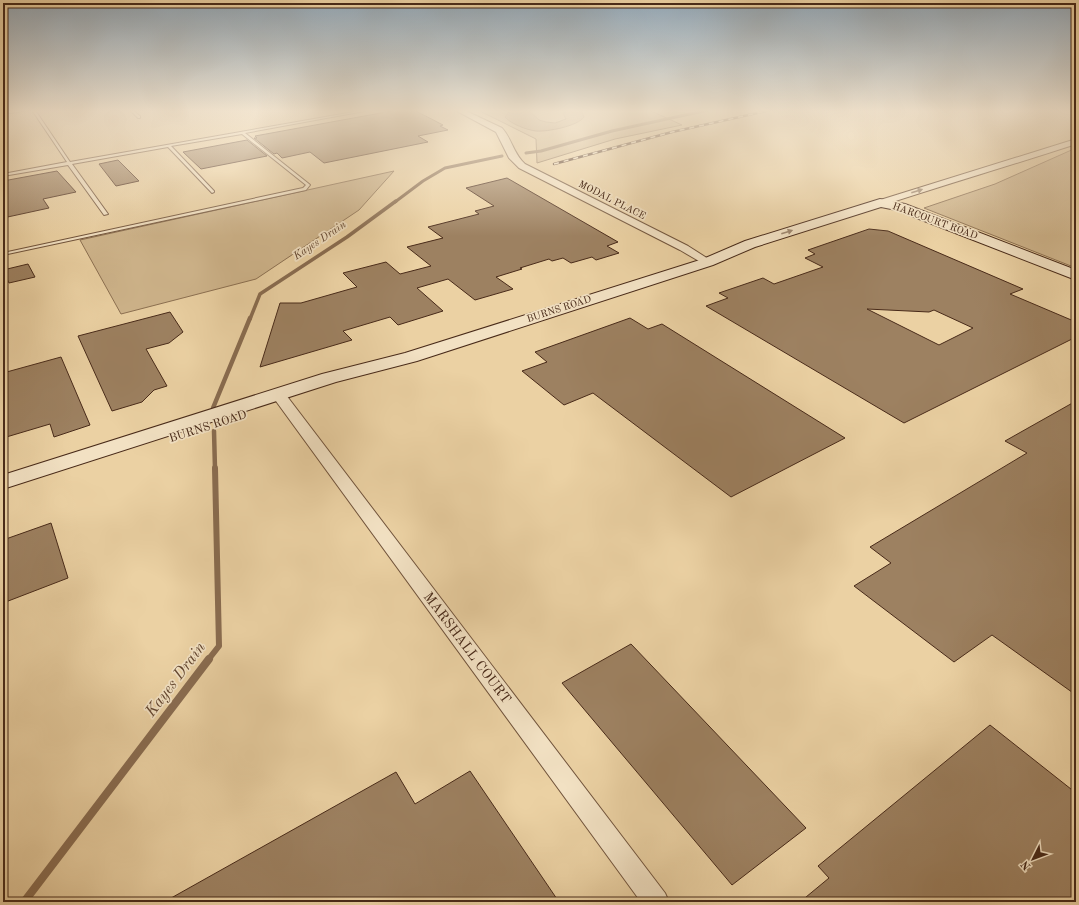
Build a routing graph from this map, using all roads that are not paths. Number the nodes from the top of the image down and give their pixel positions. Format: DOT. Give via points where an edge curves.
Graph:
graph roads {
  1 [pos="61,152"];
  2 [pos="128,152"];
  3 [pos="175,152"];
  4 [pos="267,152"];
  5 [pos="510,152"];
  6 [pos="1042,152"];
  7 [pos="68,163"];
  8 [pos="979,173"];
  9 [pos="3,175"];
  10 [pos="957,188"];
  11 [pos="212,192"];
  12 [pos="915,202"];
  13 [pos="890,206"];
  14 [pos="106,214"];
  15 [pos="3,254"];
  16 [pos="708,262"];
  17 [pos="1076,275"];
  18 [pos="1076,285"];
  19 [pos="281,399"];
  20 [pos="3,482"];
  21 [pos="3,493"];
  22 [pos="656,902"];
  1 -- 7 [label="lane"];
  2 -- 7 [label="lane"];
  3 -- 11 [label="lane"];
  4 -- 15 [label="lane" via="308,185 304,189"];
  5 -- 16 [label="street, MODAL PLACE" via="522,166"];
  6 -- 8 [label="street"];
  7 -- 9 [label="lane"];
  7 -- 14 [label="lane"];
  8 -- 10 [label="street" via="965,186"];
  13 -- 8 [label="street, one-way" via="950,180"];
  12 -- 13 [label="street"];
  13 -- 16 [label="street, BURNS ROAD" via="764,251"];
  13 -- 17 [label="street, HARCOURT ROAD"];
  13 -- 18 [label="street, HARCOURT ROAD"];
  16 -- 19 [label="street, BURNS ROAD" via="411,357 369,374"];
  19 -- 20 [label="street, BURNS ROAD"];
  19 -- 21 [label="street, BURNS ROAD"];
  19 -- 22 [label="street, MARSHALL COURT"];
}
